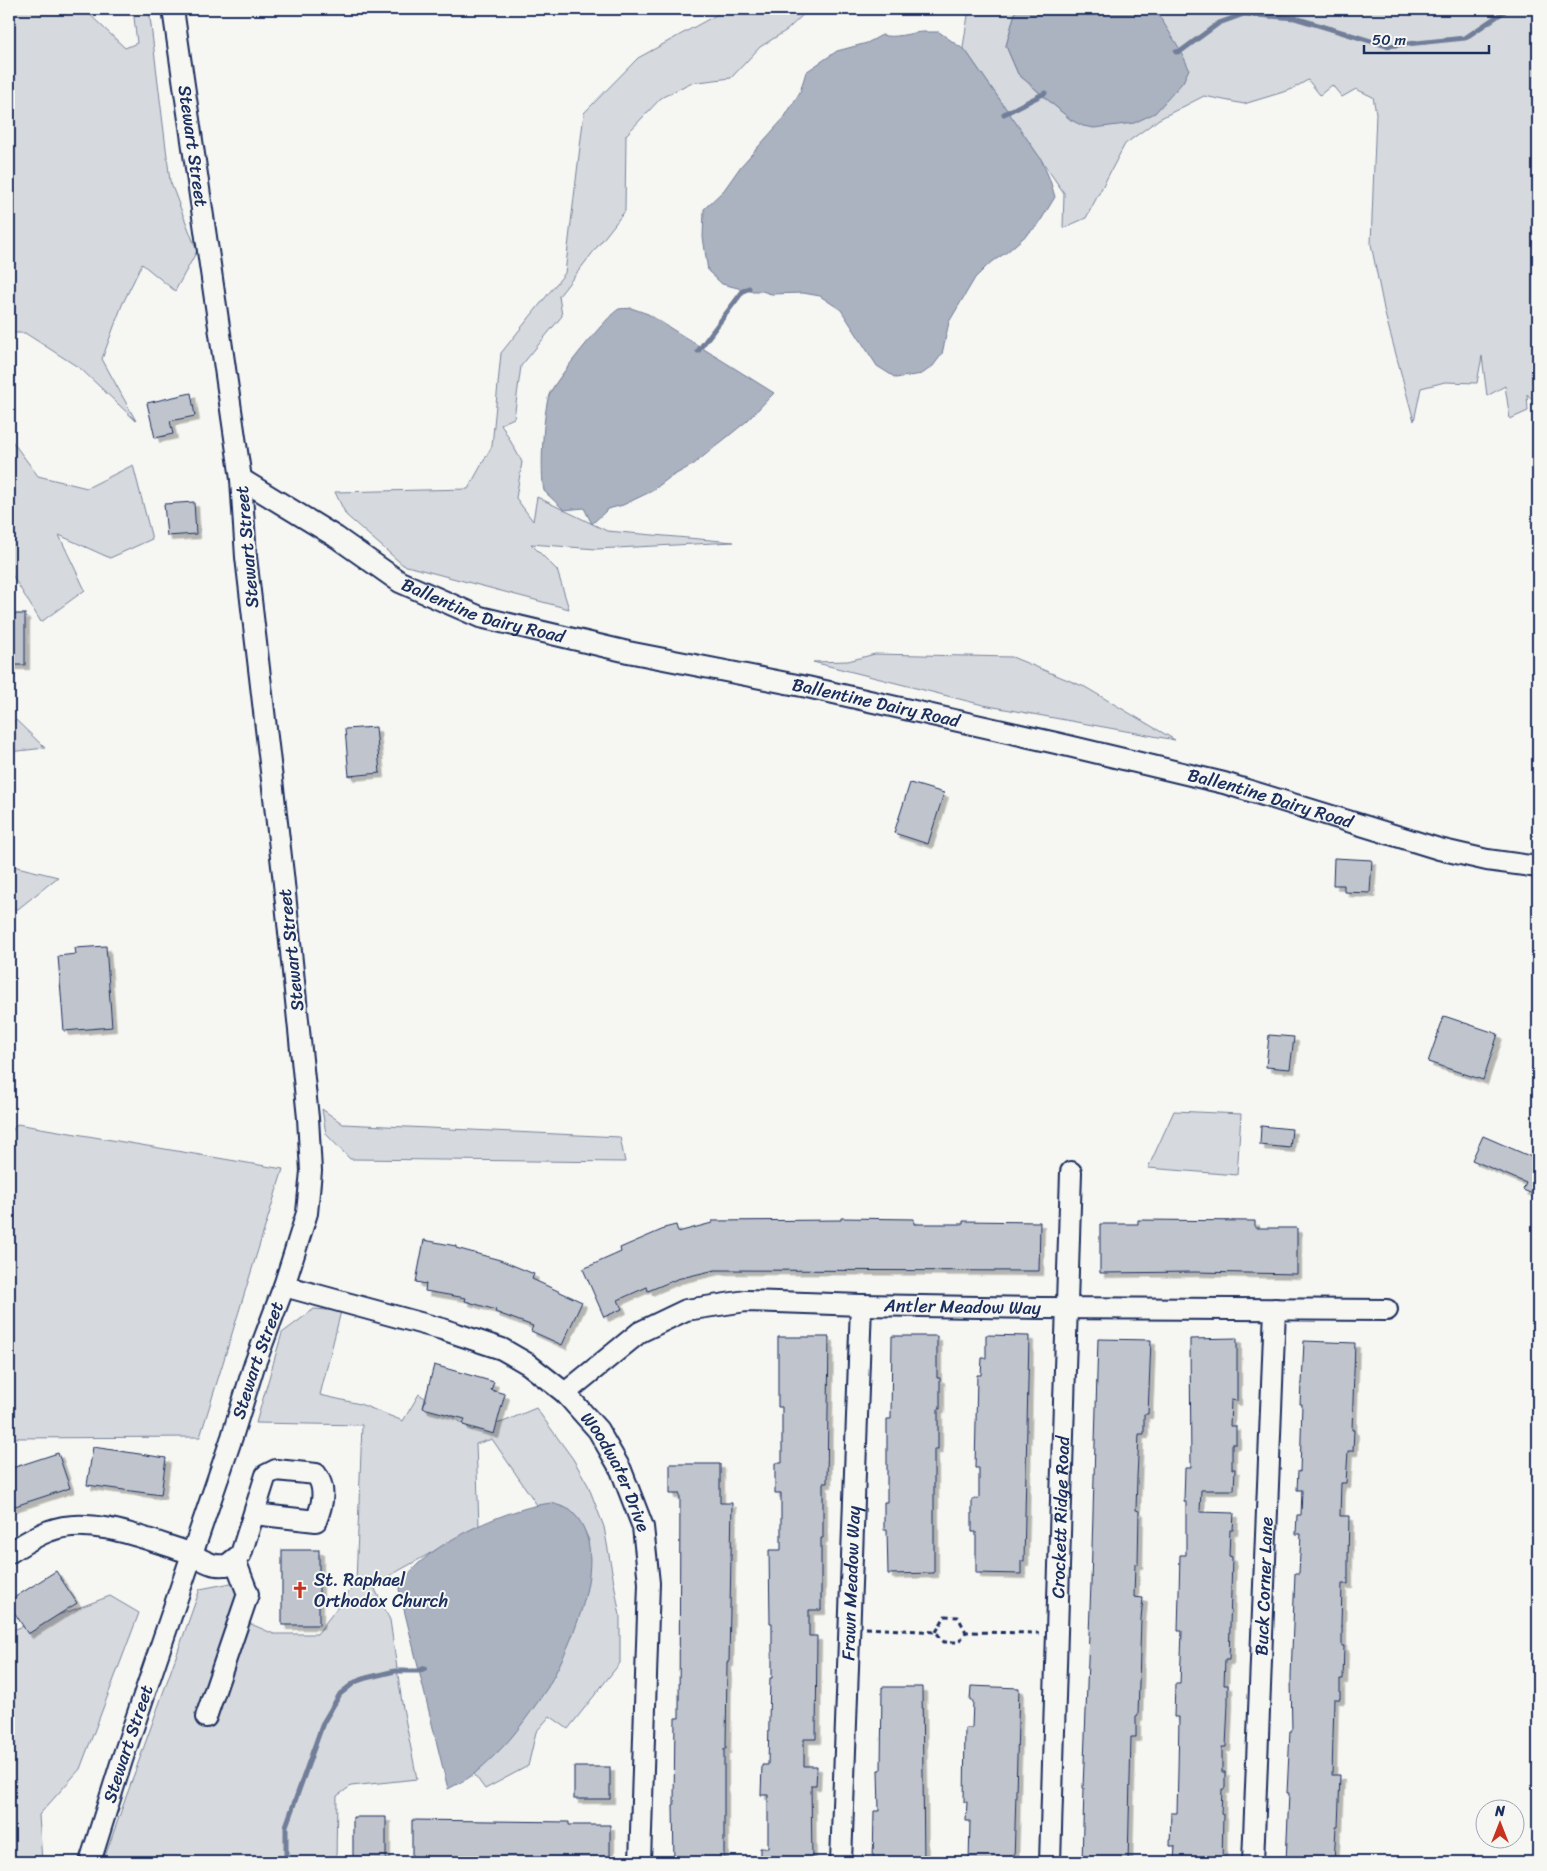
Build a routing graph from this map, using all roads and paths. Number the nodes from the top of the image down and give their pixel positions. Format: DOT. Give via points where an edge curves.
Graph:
graph roads {
  1 [pos="173,9"];
  2 [pos="241,479"];
  3 [pos="1538,867"];
  4 [pos="1071,1172"];
  5 [pos="284,1286"];
  6 [pos="861,1305"];
  7 [pos="1067,1308"];
  8 [pos="1275,1309"];
  9 [pos="1387,1310"];
  10 [pos="565,1393"];
  11 [pos="254,1514"];
  12 [pos="9,1554"];
  13 [pos="192,1554"];
  14 [pos="235,1560"];
  15 [pos="864,1628"];
  16 [pos="936,1632"];
  17 [pos="966,1632"];
  18 [pos="1039,1633"];
  19 [pos="206,1717"];
  20 [pos="90,1862"];
  21 [pos="640,1862"];
  22 [pos="841,1862"];
  23 [pos="1050,1862"];
  24 [pos="1253,1862"];
  1 -- 2 [label="street, Stewart Street"];
  2 -- 3 [label="street, Ballentine Dairy Road" via="336,537 400,582 480,617 628,652 807,687 1074,747 1224,783 1439,849"];
  2 -- 5 [label="street, Stewart Street" via="246,557 285,892 311,1171 307,1214"];
  4 -- 7 [label="street, Crockett Ridge Road"];
  5 -- 10 [label="street, Woodwater Drive" via="442,1329 502,1349 528,1364"];
  5 -- 13 [label="street, Stewart Street"];
  6 -- 7 [label="street, Antler Meadow Way"];
  6 -- 10 [label="street, Antler Meadow Way" via="746,1301 686,1310 640,1332"];
  6 -- 22 [label="street, Frawn Meadow Way"];
  7 -- 8 [label="street, Antler Meadow Way"];
  7 -- 23 [label="street, Crockett Ridge Road"];
  8 -- 9 [label="street, Antler Meadow Way"];
  8 -- 24 [label="street, Buck Corner Lane"];
  10 -- 21 [label="street, Woodwater Drive" via="598,1430 621,1470 643,1526 649,1583"];
  11 -- 14 [label="street" via="241,1554"];
  12 -- 13 [label="street" via="50,1530 82,1526 124,1531"];
  13 -- 14 [label="street" via="213,1565 227,1565"];
  13 -- 20 [label="street, Stewart Street"];
  14 -- 19 [label="street" via="248,1594"];
  15 -- 16 [label="path"];
  16 -- 17 [label="path" via="944,1642 960,1642"];
  16 -- 17 [label="path" via="945,1616 958,1617"];
  17 -- 18 [label="path"];
}
